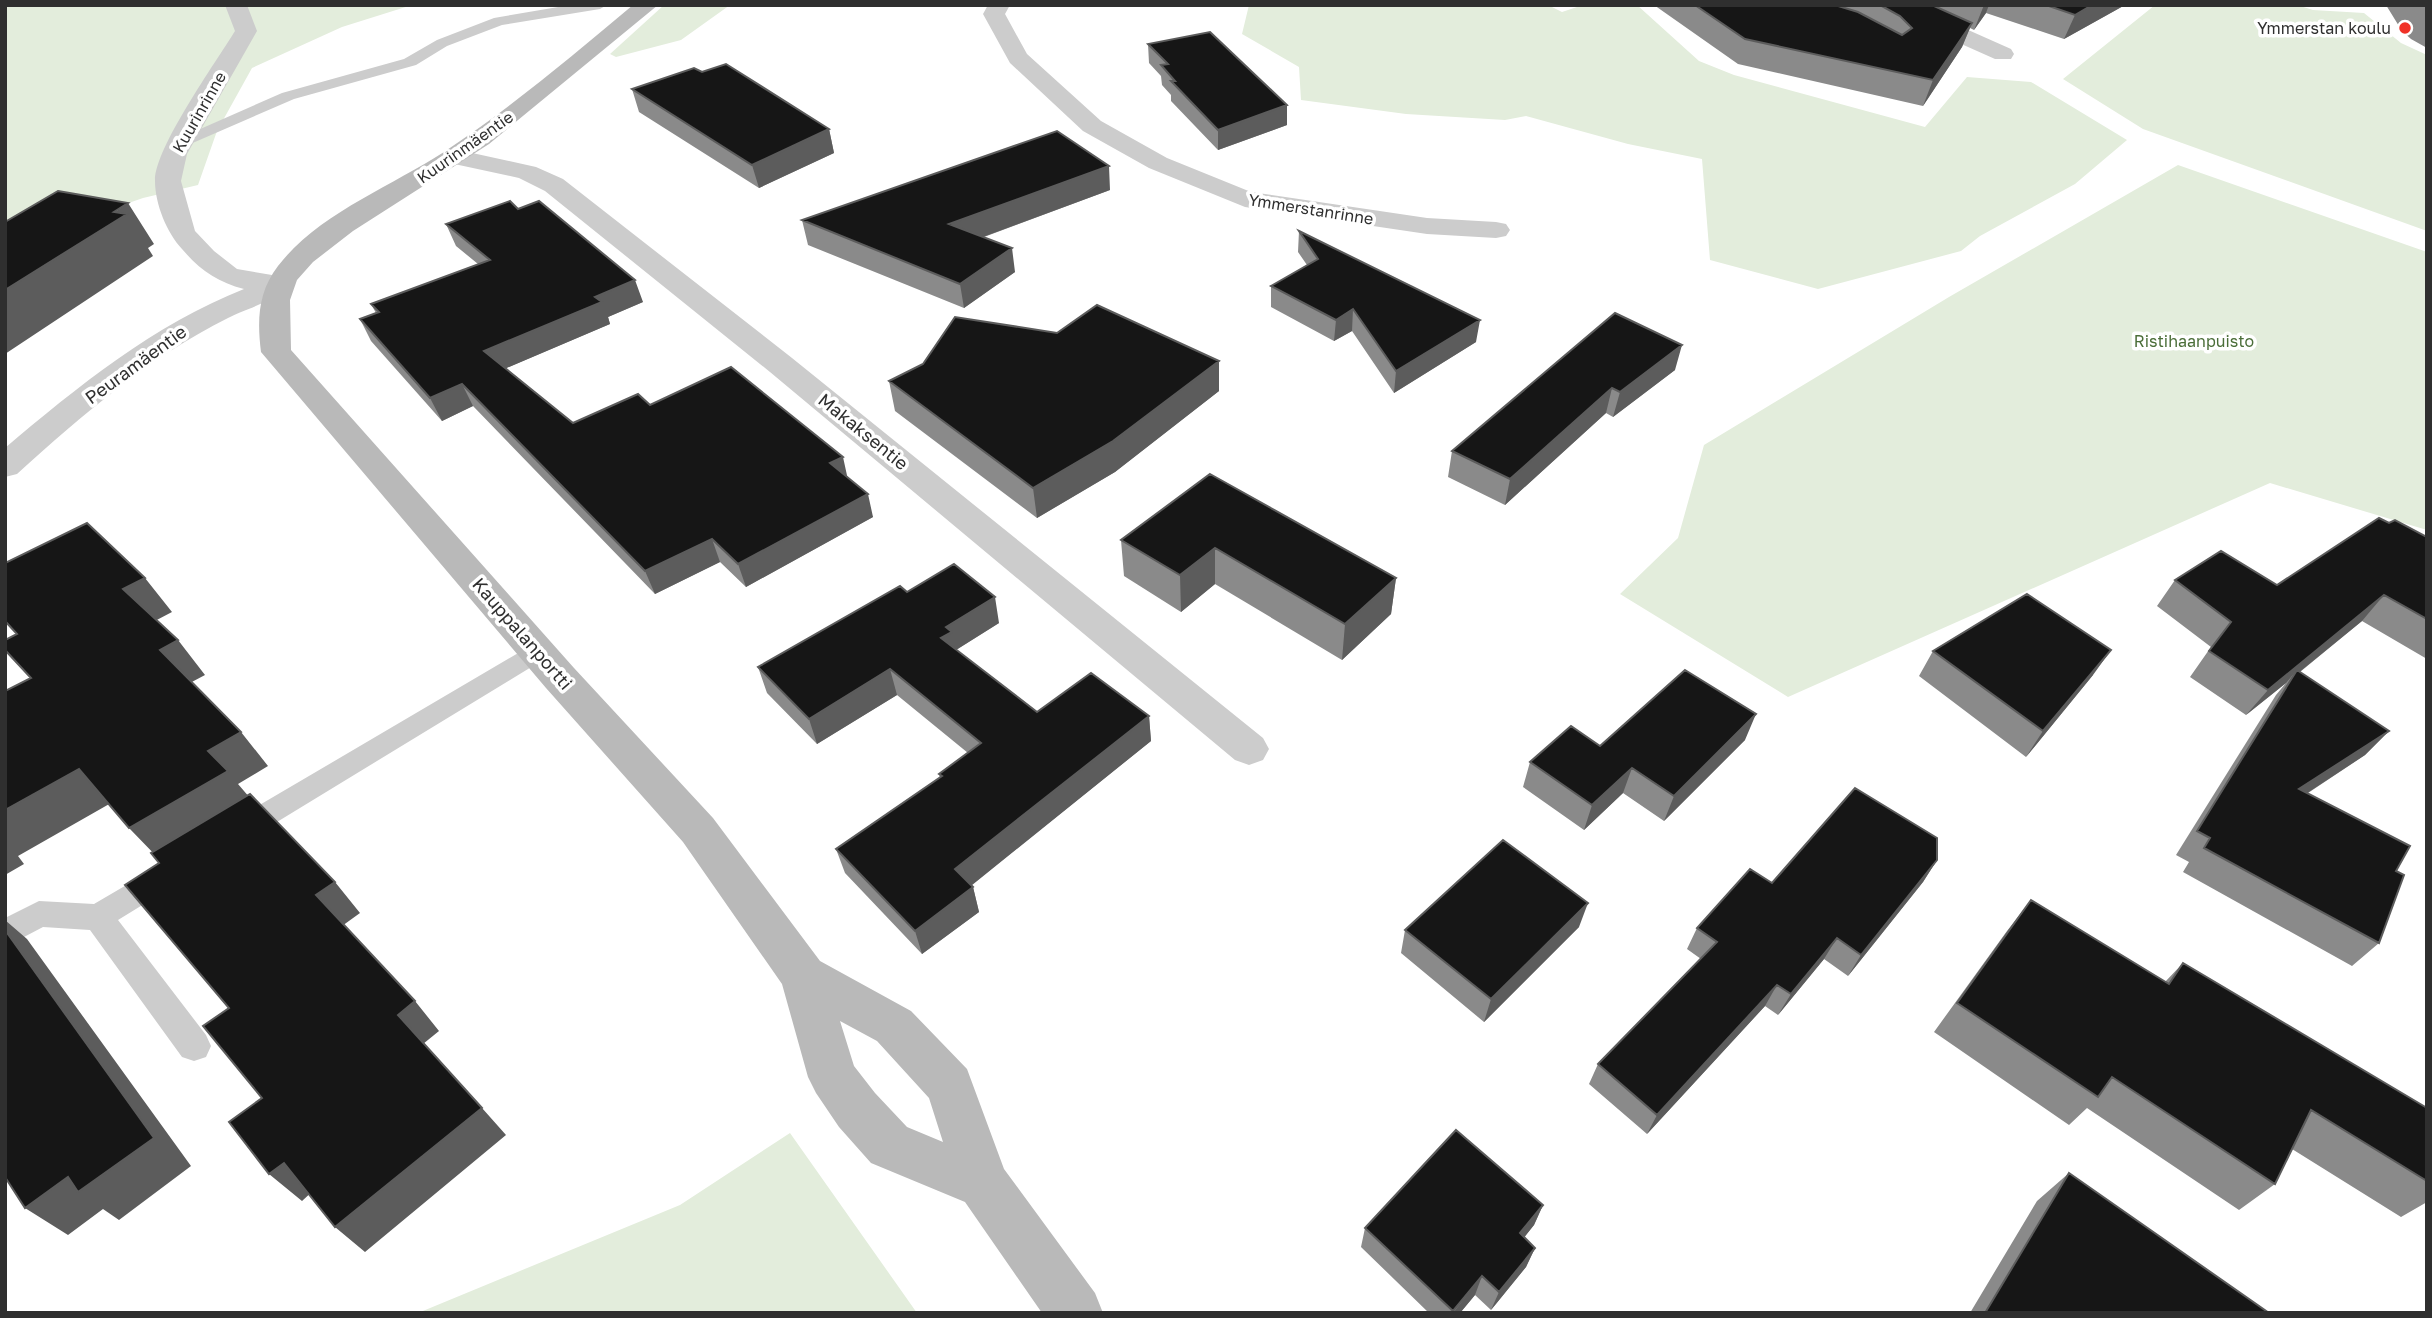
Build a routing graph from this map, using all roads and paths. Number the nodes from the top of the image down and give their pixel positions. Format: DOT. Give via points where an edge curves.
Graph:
graph roads {
  1 [pos="236,5"];
  2 [pos="600,5"];
  3 [pos="647,5"];
  4 [pos="999,5"];
  5 [pos="1893,5"];
  6 [pos="2003,54"];
  7 [pos="182,141"];
  8 [pos="454,157"];
  9 [pos="1496,230"];
  10 [pos="280,284"];
  11 [pos="5,466"];
  12 [pos="537,651"];
  13 [pos="1249,749"];
  14 [pos="221,842"];
  15 [pos="186,863"];
  16 [pos="98,917"];
  17 [pos="5,934"];
  18 [pos="803,976"];
  19 [pos="194,1046"];
  20 [pos="983,1184"];
  21 [pos="1075,1313"];
  1 -- 7 [label="street, Kuurinrinne" via="246,31"];
  2 -- 7 [label="lane" via="499,21 442,43 410,62 288,96"];
  3 -- 8 [label="street, Kuurinmäentie"];
  4 -- 9 [label="street, Ymmerstanrinne" via="994,14 1018,58 1092,126 1158,163 1245,199 1427,226"];
  5 -- 6 [label="street"];
  7 -- 10 [label="street, Kuurinrinne" via="168,181 182,233 226,275"];
  8 -- 10 [label="street, Kuurinmäentie" via="323,242 291,268"];
  8 -- 13 [label="street, Makaksentie" via="527,172 554,185 771,356"];
  10 -- 11 [label="street, Peuramäentie" via="195,323 131,366"];
  10 -- 12 [label="street, Kauppalanportti" via="271,314 276,352"];
  12 -- 14 [label="lane"];
  12 -- 18 [label="street, Kauppalanportti" via="698,830"];
  15 -- 16 [label="lane"];
  16 -- 17 [label="lane" via="39,914"];
  16 -- 19 [label="lane"];
  18 -- 20 [label="street, Kauppalanportti" via="894,1026 931,1064 949,1085"];
  18 -- 20 [label="street, Kauppalanportti" via="833,1077 857,1111 889,1145"];
  20 -- 21 [label="street, Kauppalanportti"];
}
